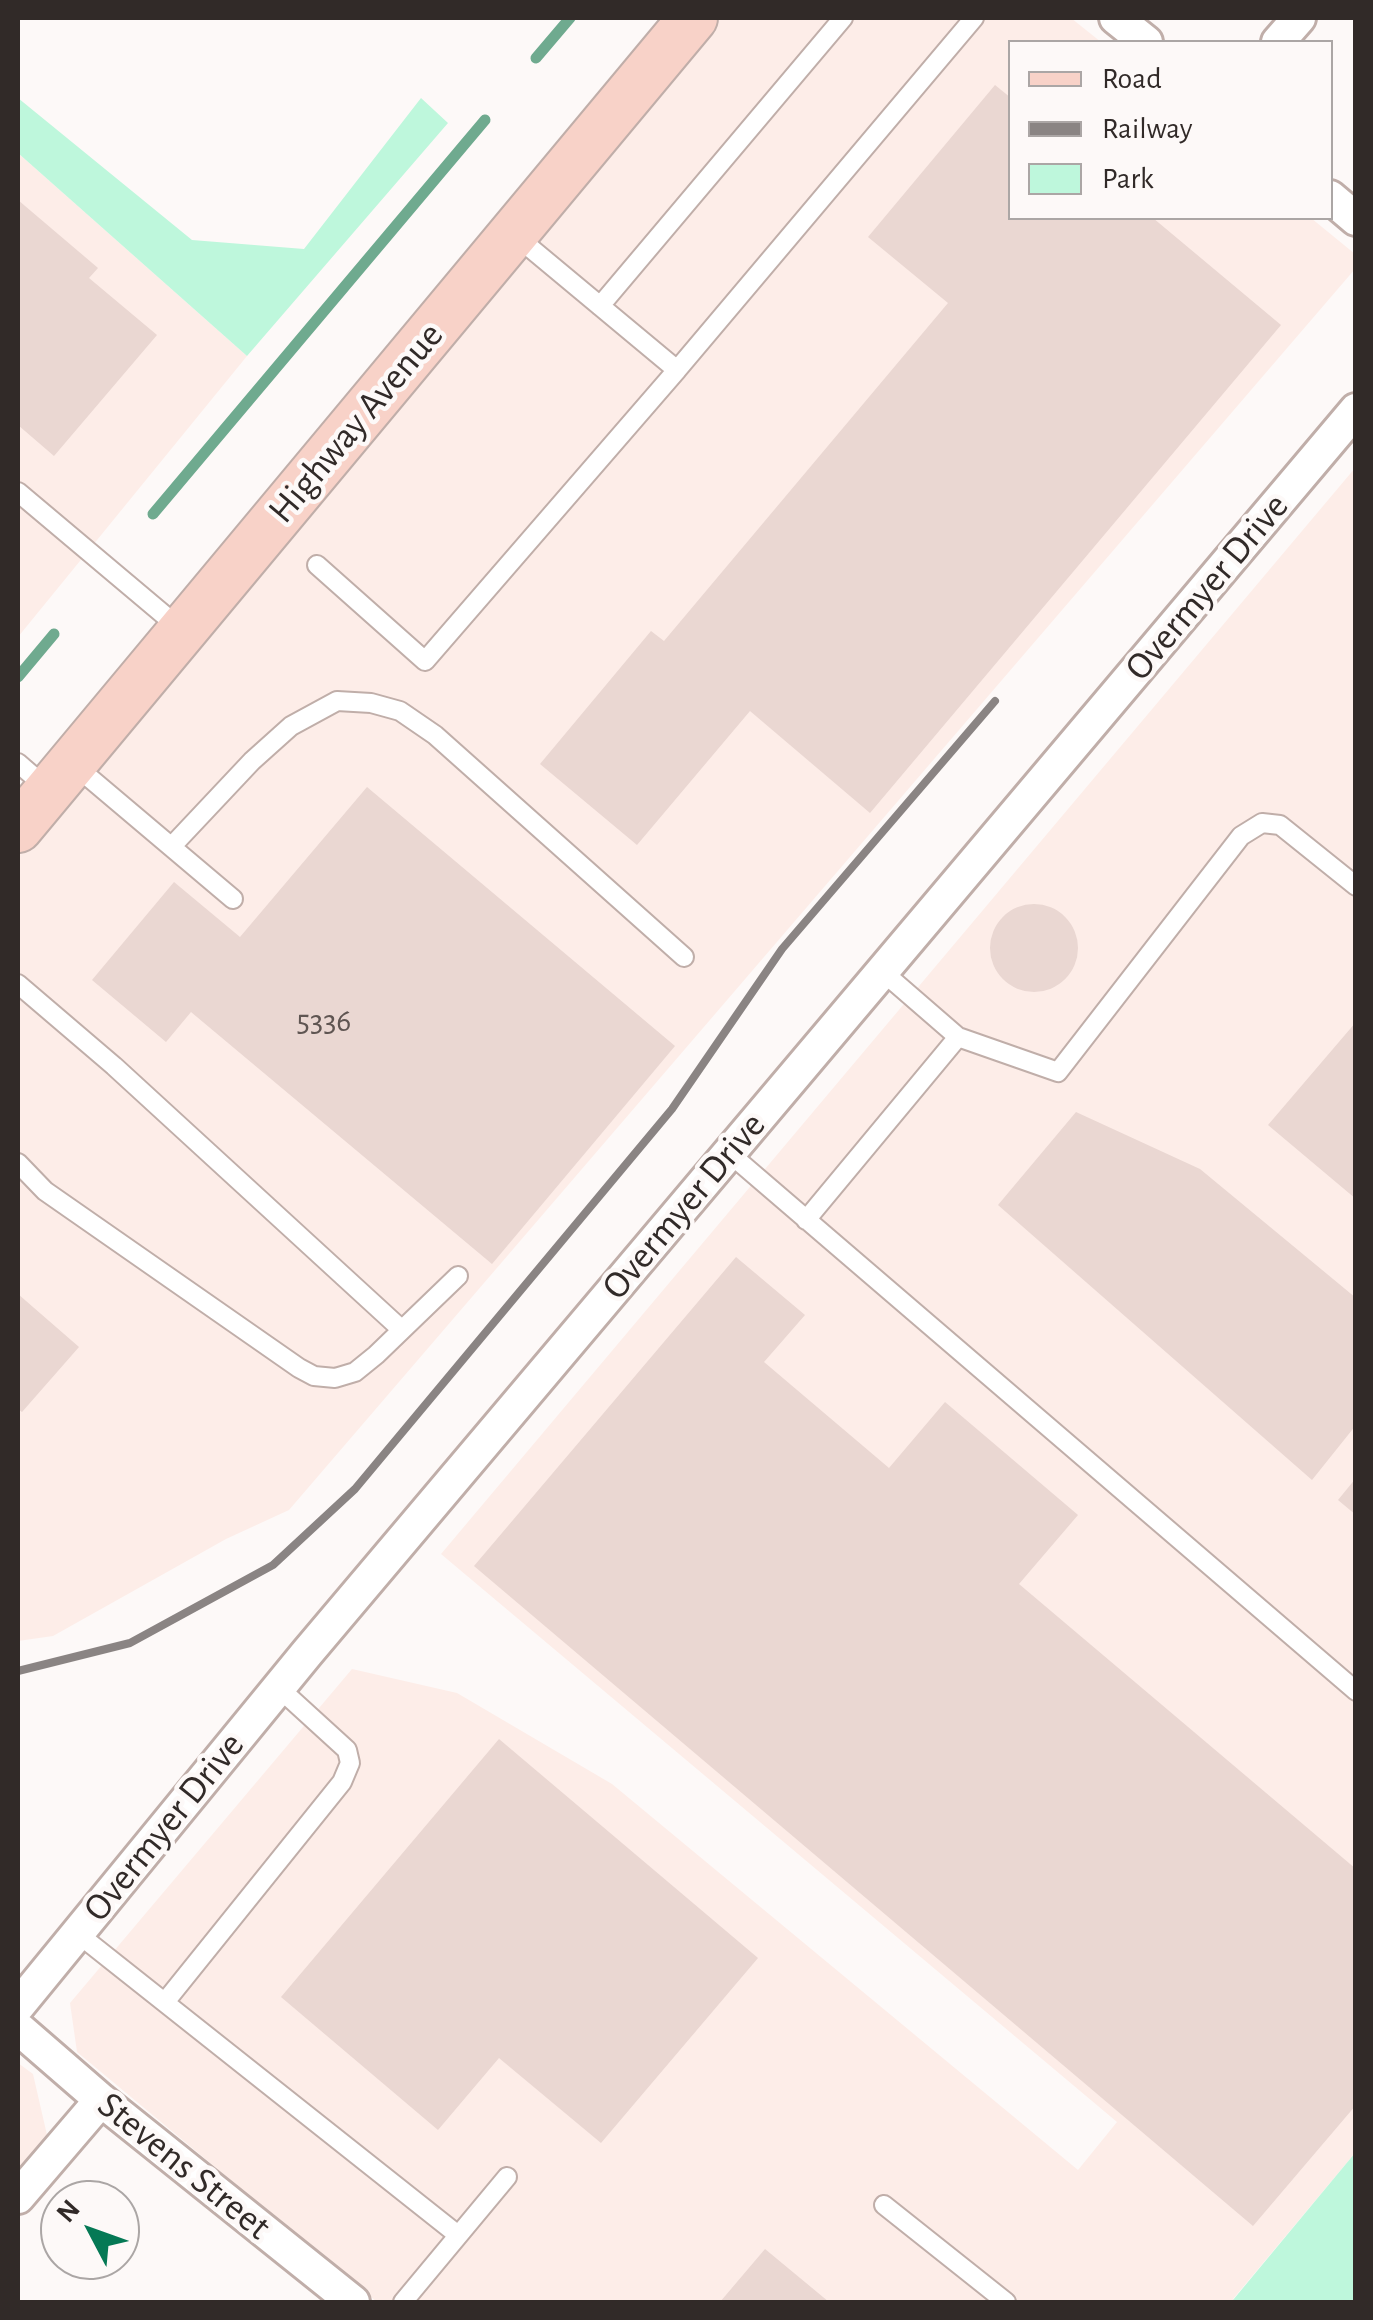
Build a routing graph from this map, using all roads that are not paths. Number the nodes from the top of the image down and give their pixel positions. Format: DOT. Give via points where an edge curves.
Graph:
graph roads {
  1 [pos="693,18"];
  2 [pos="843,18"];
  3 [pos="974,18"];
  4 [pos="1116,18"];
  5 [pos="1299,18"];
  6 [pos="1144,40"];
  7 [pos="1280,40"];
  8 [pos="1333,199"];
  9 [pos="1356,218"];
  10 [pos="513,234"];
  11 [pos="600,306"];
  12 [pos="677,370"];
  13 [pos="1356,410"];
  14 [pos="18,492"];
  15 [pos="317,564"];
  16 [pos="182,630"];
  17 [pos="46,772"];
  18 [pos="18,828"];
  19 [pos="172,846"];
  20 [pos="1356,886"];
  21 [pos="233,900"];
  22 [pos="684,957"];
  23 [pos="882,972"];
  24 [pos="18,984"];
  25 [pos="958,1037"];
  26 [pos="729,1153"];
  27 [pos="18,1163"];
  28 [pos="806,1220"];
  29 [pos="458,1276"];
  30 [pos="402,1330"];
  31 [pos="279,1688"];
  32 [pos="1356,1690"];
  33 [pos="77,1933"];
  34 [pos="164,2002"];
  35 [pos="18,2006"];
  36 [pos="18,2028"];
  37 [pos="101,2100"];
  38 [pos="507,2177"];
  39 [pos="18,2197"];
  40 [pos="884,2205"];
  41 [pos="458,2235"];
  42 [pos="353,2302"];
  43 [pos="403,2302"];
  44 [pos="1006,2302"];
  1 -- 10 [label="street, Highway Avenue"];
  2 -- 11 [label="lane"];
  3 -- 12 [label="lane"];
  4 -- 6 [label="street"];
  5 -- 7 [label="street"];
  8 -- 9 [label="street"];
  10 -- 11 [label="lane"];
  10 -- 16 [label="street, Highway Avenue"];
  11 -- 12 [label="lane"];
  12 -- 15 [label="lane" via="425,661"];
  13 -- 23 [label="street, Overmyer Drive"];
  14 -- 16 [label="lane"];
  16 -- 17 [label="street, Highway Avenue"];
  17 -- 18 [label="street, Highway Avenue"];
  17 -- 19 [label="lane"];
  19 -- 21 [label="lane"];
  19 -- 22 [label="lane" via="292,726 337,701 371,703 400,710 435,735"];
  20 -- 25 [label="lane" via="1280,825 1262,823 1241,836 1058,1072"];
  23 -- 25 [label="lane"];
  23 -- 26 [label="street, Overmyer Drive"];
  24 -- 30 [label="lane"];
  25 -- 28 [label="lane"];
  26 -- 28 [label="lane"];
  26 -- 31 [label="street, Overmyer Drive"];
  27 -- 30 [label="lane" via="45,1192 314,1376 355,1372"];
  28 -- 32 [label="lane"];
  29 -- 30 [label="lane"];
  31 -- 33 [label="street, Overmyer Drive"];
  31 -- 34 [label="lane" via="347,1750 350,1763 342,1782"];
  33 -- 34 [label="lane"];
  33 -- 35 [label="street, Overmyer Drive"];
  34 -- 41 [label="lane"];
  36 -- 37 [label="street, Stevens Street"];
  37 -- 39 [label="street"];
  37 -- 42 [label="street, Stevens Street"];
  38 -- 41 [label="lane"];
  40 -- 44 [label="lane"];
  41 -- 43 [label="lane"];
}
